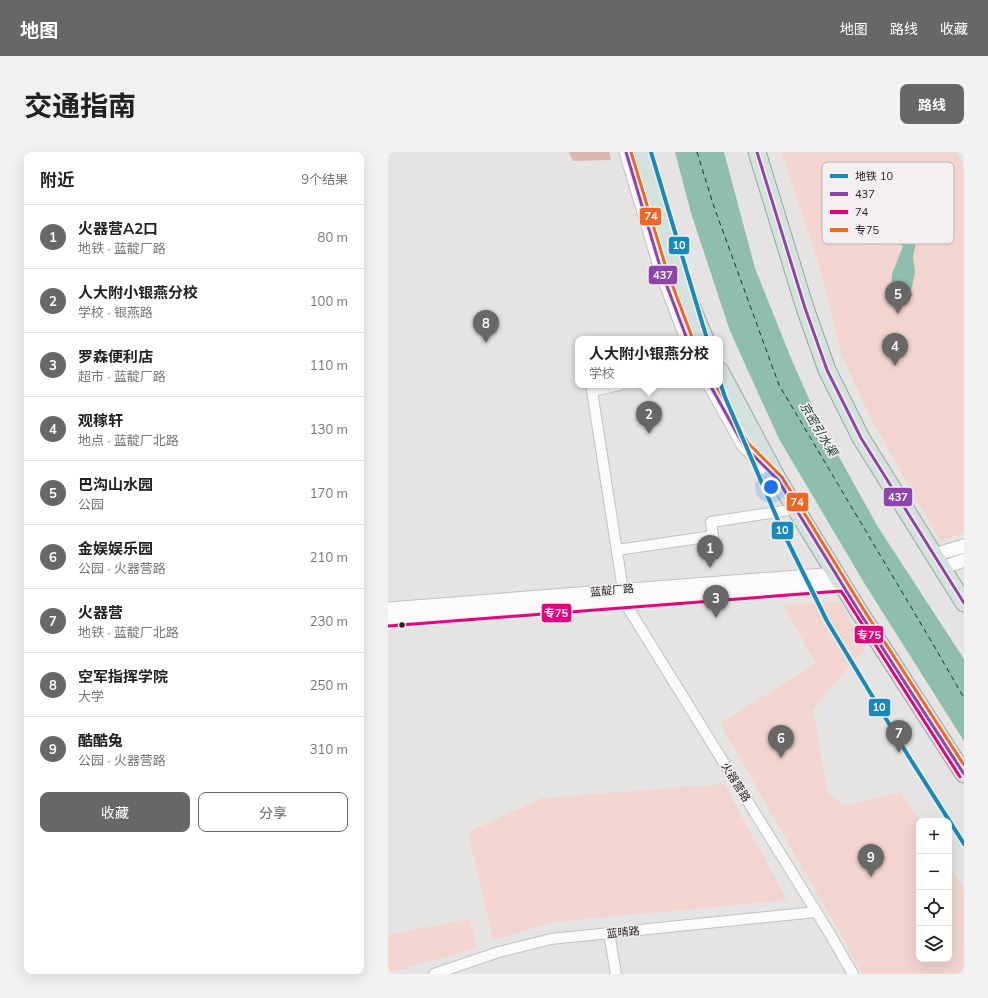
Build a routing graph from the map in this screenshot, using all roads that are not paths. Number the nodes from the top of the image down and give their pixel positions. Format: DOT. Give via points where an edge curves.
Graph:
graph roads {
  1 [pos="626,152"];
  2 [pos="643,152"];
  3 [pos="757,152"];
  4 [pos="686,336"];
  5 [pos="705,336"];
  6 [pos="723,376"];
  7 [pos="606,388"];
  8 [pos="712,388"];
  9 [pos="778,480"];
  10 [pos="796,509"];
  11 [pos="964,546"];
  12 [pos="617,550"];
  13 [pos="964,560"];
  14 [pos="938,561"];
  15 [pos="840,580"];
  16 [pos="623,590"];
  17 [pos="625,603"];
  18 [pos="964,603"];
  19 [pos="388,608"];
  20 [pos="388,621"];
  21 [pos="964,774"];
  22 [pos="816,912"];
  23 [pos="609,933"];
  24 [pos="434,974"];
  25 [pos="616,974"];
  26 [pos="853,974"];
  1 -- 4 [label="street" via="662,272"];
  2 -- 5 [label="highway" via="691,308"];
  3 -- 14 [label="highway" via="827,370 861,438"];
  6 -- 9 [label="highway"];
  7 -- 12 [label="street, 火器营路" via="592,391"];
  8 -- 9 [label="street" via="744,446"];
  9 -- 10 [label="highway"];
  10 -- 12 [label="street" via="711,522 714,536"];
  10 -- 15 [label="highway"];
  11 -- 14 [label="street"];
  12 -- 16 [label="street, 火器营路"];
  13 -- 14 [label="street"];
  14 -- 18 [label="highway"];
  15 -- 16 [label="street, 蓝靛厂路"];
  15 -- 17 [label="street, 蓝靛厂路"];
  15 -- 21 [label="highway"];
  16 -- 17 [label="street, 火器营路"];
  16 -- 19 [label="street, 蓝靛厂路"];
  17 -- 20 [label="street, 蓝靛厂路"];
  17 -- 22 [label="street, 火器营路"];
  22 -- 23 [label="street, 蓝晴路"];
  22 -- 26 [label="street, 火器营路"];
  23 -- 24 [label="street, 蓝晴路" via="551,939 499,952"];
  23 -- 25 [label="street"];
}
